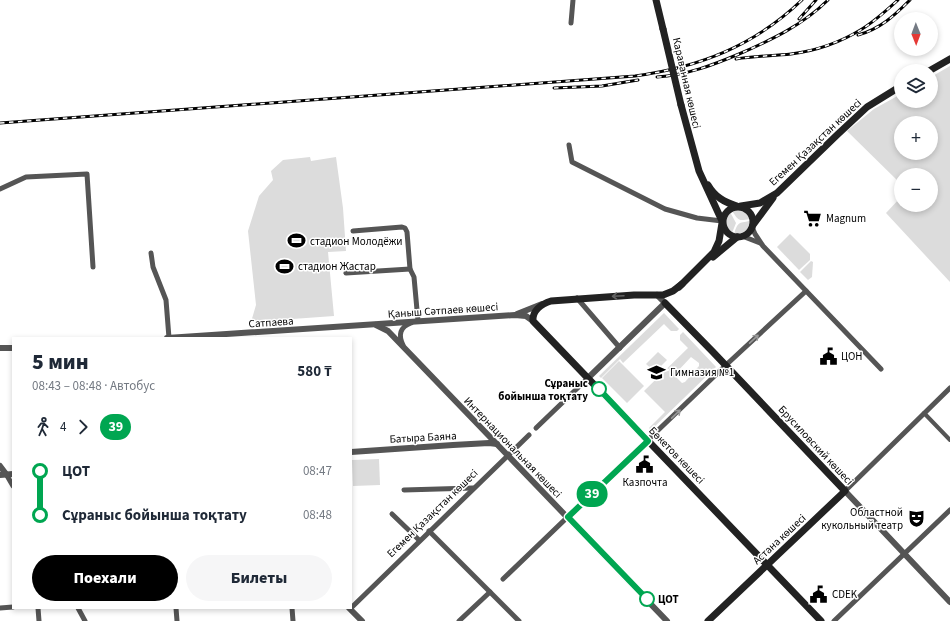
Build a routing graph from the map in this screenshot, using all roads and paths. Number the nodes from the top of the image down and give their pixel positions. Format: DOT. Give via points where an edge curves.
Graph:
graph roads {
  1 [pos="574,0"];
  2 [pos="656,0"];
  3 [pos="571,23"];
  4 [pos="950,59"];
  5 [pos="938,66"];
  6 [pos="894,91"];
  7 [pos="568,146"];
  8 [pos="699,171"];
  9 [pos="0,189"];
  10 [pos="777,193"];
  11 [pos="740,206"];
  12 [pos="722,222"];
  13 [pos="752,226"];
  14 [pos="353,231"];
  15 [pos="740,237"];
  16 [pos="760,243"];
  17 [pos="151,253"];
  18 [pos="93,267"];
  19 [pos="410,269"];
  20 [pos="346,273"];
  21 [pos="682,284"];
  22 [pos="806,291"];
  23 [pos="657,296"];
  24 [pos="577,298"];
  25 [pos="546,302"];
  26 [pos="665,304"];
  27 [pos="658,311"];
  28 [pos="511,315"];
  29 [pos="533,321"];
  30 [pos="417,322"];
  31 [pos="376,325"];
  32 [pos="168,337"];
  33 [pos="184,337"];
  34 [pos="0,348"];
  35 [pos="12,348"];
  36 [pos="620,348"];
  37 [pos="406,350"];
  38 [pos="726,365"];
  39 [pos="881,369"];
  40 [pos="588,378"];
  41 [pos="950,388"];
  42 [pos="924,413"];
  43 [pos="536,428"];
  44 [pos="483,430"];
  45 [pos="529,435"];
  46 [pos="950,440"];
  47 [pos="648,441"];
  48 [pos="479,444"];
  49 [pos="497,444"];
  50 [pos="352,452"];
  51 [pos="507,455"];
  52 [pos="0,467"];
  53 [pos="2,474"];
  54 [pos="12,485"];
  55 [pos="473,488"];
  56 [pos="404,490"];
  57 [pos="845,491"];
  58 [pos="950,510"];
  59 [pos="392,514"];
  60 [pos="568,517"];
  61 [pos="429,531"];
  62 [pos="419,540"];
  63 [pos="905,554"];
  64 [pos="767,565"];
  65 [pos="503,579"];
  66 [pos="490,592"];
  67 [pos="950,602"];
  68 [pos="352,606"];
  69 [pos="12,607"];
  70 [pos="0,608"];
  71 [pos="38,609"];
  72 [pos="78,609"];
  73 [pos="176,609"];
  74 [pos="292,609"];
  75 [pos="351,609"];
  76 [pos="39,621"];
  77 [pos="84,621"];
  78 [pos="177,621"];
  79 [pos="292,621"];
  80 [pos="362,621"];
  81 [pos="459,621"];
  82 [pos="519,621"];
  83 [pos="667,621"];
  84 [pos="708,621"];
  85 [pos="820,621"];
  86 [pos="834,621"];
  1 -- 3 [label="street"];
  2 -- 8 [label="main road, Караванная көшесі, bridge"];
  4 -- 5 [label="main road"];
  6 -- 10 [label="main road, Егемен Қазақстан көшесі" via="867,108"];
  7 -- 12 [label="street" via="572,162 666,208 697,218"];
  8 -- 11 [label="main road, Караванная көшесі" via="712,192 719,198"];
  8 -- 12 [label="main road, Караванная көшесі"];
  9 -- 18 [label="street" via="26,177 87,174"];
  10 -- 11 [label="main road, Егемен Қазақстан көшесі" via="760,203"];
  10 -- 13 [label="main road"];
  11 -- 12 [label="main road" via="727,210"];
  11 -- 13 [label="main road" via="751,214"];
  12 -- 15 [label="main road" via="727,233"];
  12 -- 21 [label="main road" via="715,250"];
  13 -- 15 [label="main road" via="747,234"];
  13 -- 16 [label="street"];
  14 -- 19 [label="street" via="404,227 407,232"];
  15 -- 16 [label="street"];
  15 -- 26 [label="main road" via="718,253"];
  16 -- 22 [label="street"];
  17 -- 32 [label="street" via="153,268 166,300"];
  19 -- 20 [label="street"];
  19 -- 30 [label="street" via="414,277"];
  21 -- 23 [label="main road" via="670,293"];
  21 -- 26 [label="main road"];
  38 -- 22 [label="street, one-way"];
  22 -- 39 [label="street"];
  23 -- 24 [label="main road, one-way"];
  23 -- 26 [label="street"];
  23 -- 27 [label="street" via="660,304"];
  24 -- 25 [label="main road"];
  24 -- 36 [label="street"];
  25 -- 28 [label="street"];
  25 -- 29 [label="main road" via="535,311"];
  26 -- 27 [label="street"];
  26 -- 38 [label="main road, Брусиловский көшесі"];
  27 -- 36 [label="street"];
  28 -- 29 [label="street, Бөкетов көшесі" via="524,316"];
  28 -- 30 [label="street, Қаныш Сәтпаев көшесі"];
  29 -- 40 [label="main road, Бөкетов көшесі"];
  30 -- 31 [label="street, Қаныш Сәтпаев көшесі"];
  30 -- 37 [label="street" via="405,326 401,331 401,340"];
  31 -- 33 [label="street, Сатпаева"];
  31 -- 37 [label="street, Интернациональная көшесі" via="388,332"];
  34 -- 35 [label="street"];
  36 -- 40 [label="street"];
  37 -- 44 [label="street, Интернациональная көшесі"];
  47 -- 38 [label="street, one-way"];
  38 -- 57 [label="main road, Брусиловский көшесі"];
  40 -- 43 [label="street"];
  40 -- 47 [label="main road, Бөкетов көшесі"];
  41 -- 42 [label="street, Астана көшесі"];
  42 -- 46 [label="street"];
  42 -- 57 [label="street, Астана көшесі"];
  44 -- 48 [label="street" via="486,439"];
  44 -- 49 [label="street, Интернациональная көшесі"];
  45 -- 51 [label="street, Егемен Қазақстан көшесі"];
  47 -- 60 [label="street"];
  47 -- 64 [label="main road, Бөкетов көшесі"];
  48 -- 49 [label="street, Батыра Баяна"];
  48 -- 50 [label="street, Батыра Баяна"];
  49 -- 51 [label="street, Интернациональная көшесі"];
  51 -- 55 [label="street, Егемен Қазақстан көшесі"];
  51 -- 60 [label="street, Интернациональная көшесі"];
  52 -- 53 [label="street"];
  53 -- 54 [label="street"];
  55 -- 56 [label="street"];
  55 -- 61 [label="street, Егемен Қазақстан көшесі"];
  57 -- 63 [label="street, Брусиловский көшесі"];
  57 -- 64 [label="main road, Астана көшесі"];
  58 -- 63 [label="street"];
  59 -- 62 [label="street"];
  60 -- 65 [label="street"];
  60 -- 83 [label="street, Интернациональная көшесі"];
  61 -- 62 [label="street, Егемен Қазақстан көшесі"];
  61 -- 66 [label="street"];
  62 -- 68 [label="street, Егемен Қазақстан көшесі"];
  63 -- 67 [label="street, Брусиловский көшесі"];
  63 -- 86 [label="street"];
  64 -- 84 [label="main road, Астана көшесі"];
  64 -- 85 [label="main road, Бөкетов көшесі"];
  66 -- 81 [label="street"];
  66 -- 82 [label="street"];
  69 -- 70 [label="street"];
  71 -- 76 [label="street"];
  72 -- 77 [label="street"];
  73 -- 78 [label="street"];
  74 -- 79 [label="street"];
  75 -- 80 [label="street"];
}
